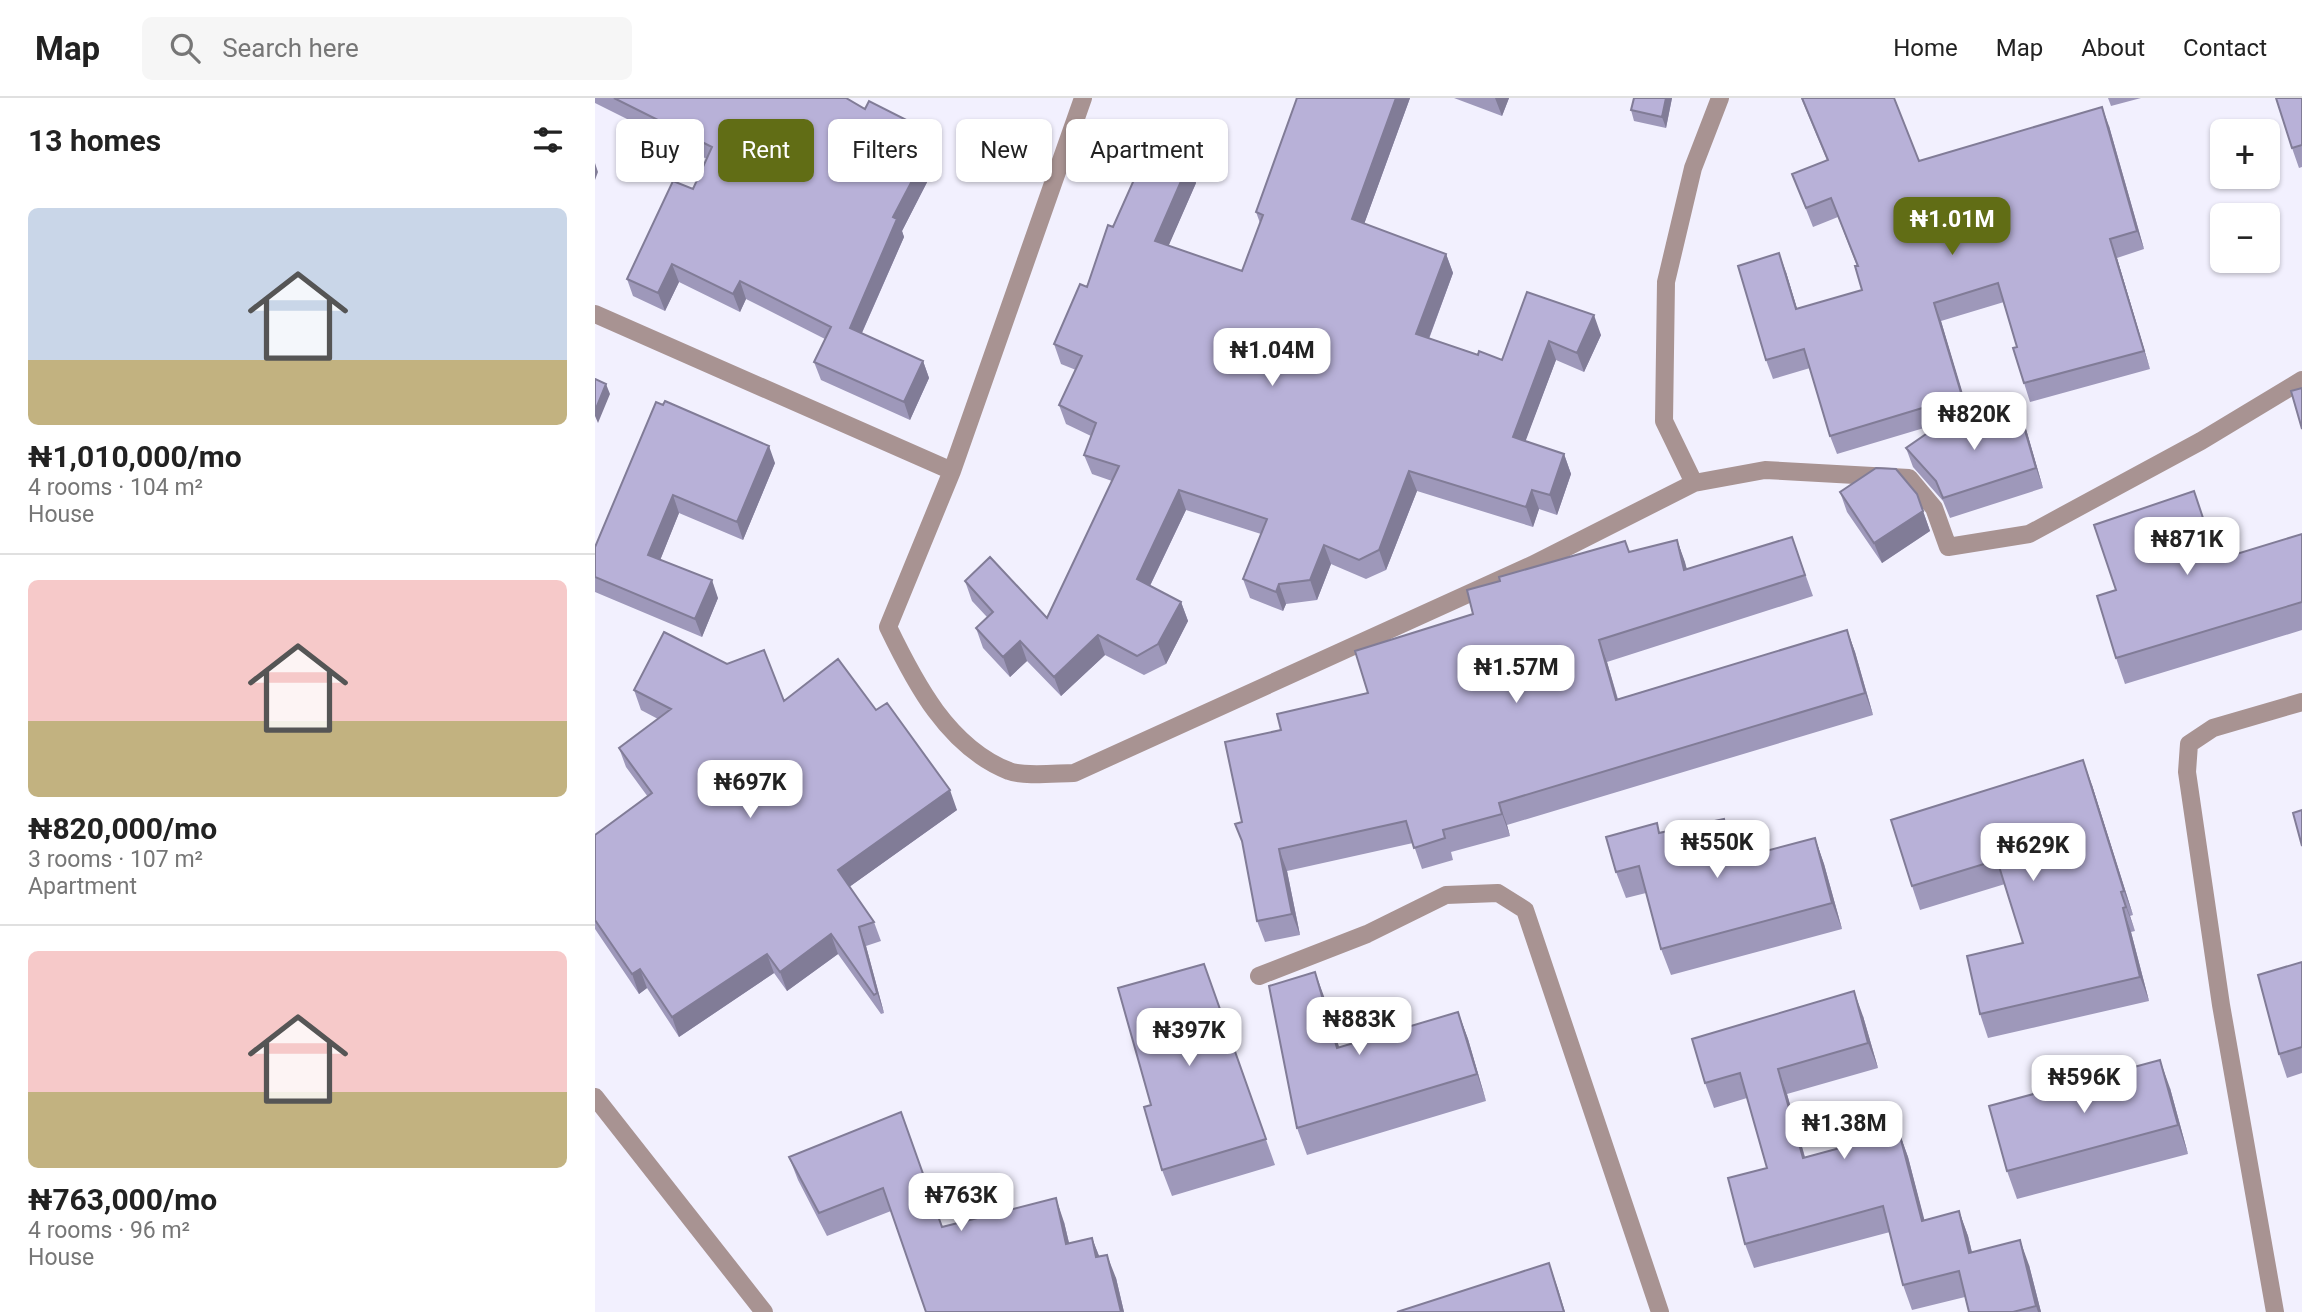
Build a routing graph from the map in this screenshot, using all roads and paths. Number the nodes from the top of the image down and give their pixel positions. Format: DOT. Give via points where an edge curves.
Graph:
graph roads {
  1 [pos="1083,98"];
  2 [pos="1720,98"];
  3 [pos="595,314"];
  4 [pos="2302,380"];
  5 [pos="953,471"];
  6 [pos="1694,483"];
  7 [pos="2302,702"];
  8 [pos="1259,976"];
  9 [pos="595,1097"];
  10 [pos="764,1312"];
  11 [pos="1660,1312"];
  12 [pos="2275,1312"];
  1 -- 5 [label="street"];
  2 -- 6 [label="street" via="1693,167 1666,282 1664,421"];
  3 -- 5 [label="street"];
  4 -- 6 [label="street" via="2201,442 2029,534 1948,547 1934,508 1909,478 1765,470"];
  5 -- 6 [label="street" via="888,627 915,684 958,739 1011,772 1074,773 1532,565"];
  7 -- 12 [label="street" via="2213,728 2189,744 2187,772 2221,1006"];
  8 -- 11 [label="street" via="1367,934 1446,895 1498,893 1525,910"];
  9 -- 10 [label="street"];
}
